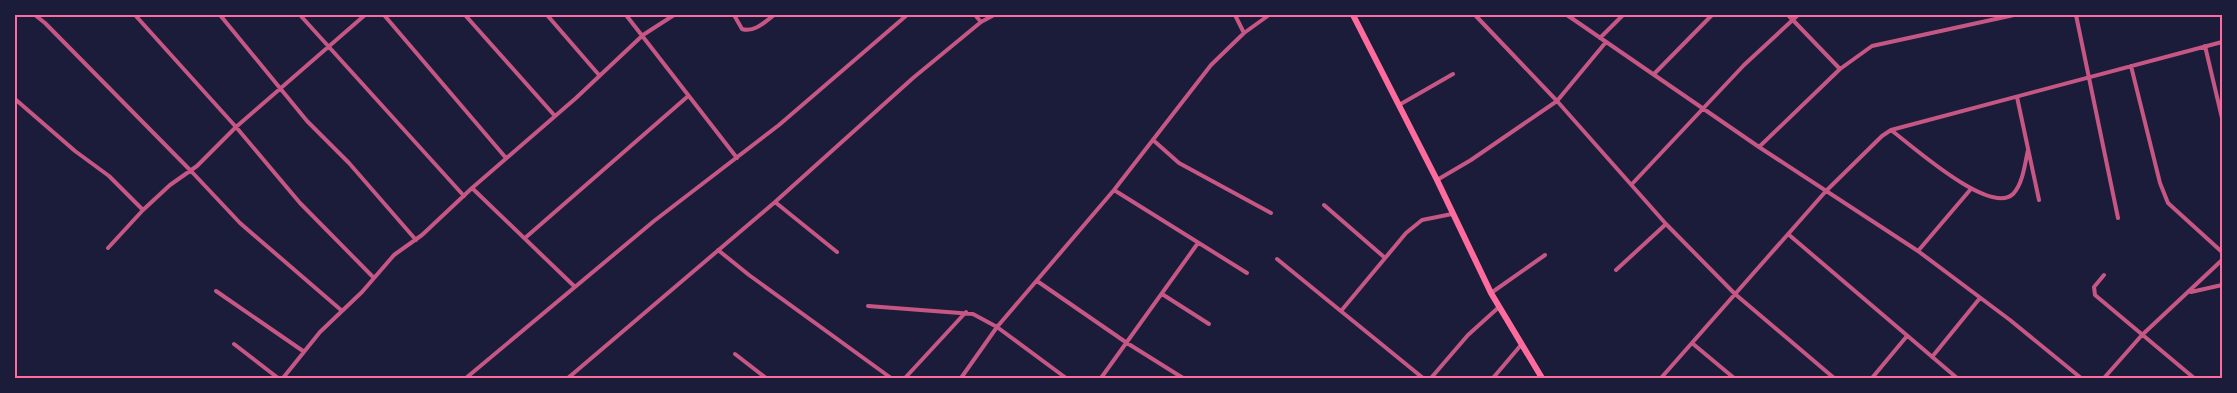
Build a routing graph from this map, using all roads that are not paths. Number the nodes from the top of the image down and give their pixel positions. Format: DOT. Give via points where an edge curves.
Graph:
graph roads {
  1 [pos="35,15"];
  2 [pos="135,15"];
  3 [pos="220,15"];
  4 [pos="300,15"];
  5 [pos="365,15"];
  6 [pos="384,15"];
  7 [pos="465,15"];
  8 [pos="547,15"];
  9 [pos="626,15"];
  10 [pos="674,15"];
  11 [pos="734,15"];
  12 [pos="774,15"];
  13 [pos="907,15"];
  14 [pos="975,15"];
  15 [pos="994,15"];
  16 [pos="1235,15"];
  17 [pos="1268,15"];
  18 [pos="1353,15"];
  19 [pos="1475,15"];
  20 [pos="1567,15"];
  21 [pos="1623,15"];
  22 [pos="1712,15"];
  23 [pos="1788,15"];
  24 [pos="1798,15"];
  25 [pos="2014,15"];
  26 [pos="2076,15"];
  27 [pos="1793,20"];
  28 [pos="980,22"];
  29 [pos="1244,33"];
  30 [pos="643,35"];
  31 [pos="1600,38"];
  32 [pos="1606,42"];
  33 [pos="2222,42"];
  34 [pos="2205,46"];
  35 [pos="328,48"];
  36 [pos="2130,66"];
  37 [pos="1840,69"];
  38 [pos="1453,74"];
  39 [pos="1654,74"];
  40 [pos="599,75"];
  41 [pos="2090,76"];
  42 [pos="281,87"];
  43 [pos="687,97"];
  44 [pos="2017,97"];
  45 [pos="15,99"];
  46 [pos="1557,101"];
  47 [pos="1399,105"];
  48 [pos="1704,109"];
  49 [pos="555,116"];
  50 [pos="2222,118"];
  51 [pos="236,127"];
  52 [pos="1891,130"];
  53 [pos="1153,140"];
  54 [pos="1759,147"];
  55 [pos="2028,150"];
  56 [pos="506,158"];
  57 [pos="737,158"];
  58 [pos="191,171"];
  59 [pos="1437,180"];
  60 [pos="1632,184"];
  61 [pos="472,188"];
  62 [pos="1114,190"];
  63 [pos="1970,190"];
  64 [pos="1826,191"];
  65 [pos="464,196"];
  66 [pos="2039,200"];
  67 [pos="775,202"];
  68 [pos="1324,205"];
  69 [pos="143,210"];
  70 [pos="1271,213"];
  71 [pos="1452,214"];
  72 [pos="2118,218"];
  73 [pos="1666,224"];
  74 [pos="1788,234"];
  75 [pos="525,238"];
  76 [pos="416,240"];
  77 [pos="1198,243"];
  78 [pos="108,248"];
  79 [pos="718,250"];
  80 [pos="1918,251"];
  81 [pos="837,252"];
  82 [pos="2222,252"];
  83 [pos="1545,255"];
  84 [pos="1384,258"];
  85 [pos="1277,259"];
  86 [pos="2222,260"];
  87 [pos="1616,270"];
  88 [pos="1247,273"];
  89 [pos="2104,275"];
  90 [pos="374,278"];
  91 [pos="1037,281"];
  92 [pos="2222,284"];
  93 [pos="574,286"];
  94 [pos="216,291"];
  95 [pos="2189,292"];
  96 [pos="1491,293"];
  97 [pos="1162,294"];
  98 [pos="1735,294"];
  99 [pos="1980,298"];
  100 [pos="868,306"];
  101 [pos="1499,307"];
  102 [pos="341,310"];
  103 [pos="1341,311"];
  104 [pos="966,312"];
  105 [pos="1209,324"];
  106 [pos="997,327"];
  107 [pos="2142,335"];
  108 [pos="1907,336"];
  109 [pos="1127,343"];
  110 [pos="1692,343"];
  111 [pos="234,344"];
  112 [pos="1521,345"];
  113 [pos="303,352"];
  114 [pos="735,354"];
  115 [pos="1932,357"];
  116 [pos="963,377"];
  117 [pos="278,378"];
  118 [pos="283,378"];
  119 [pos="466,378"];
  120 [pos="568,378"];
  121 [pos="766,378"];
  122 [pos="890,378"];
  123 [pos="905,378"];
  124 [pos="1066,378"];
  125 [pos="1101,378"];
  126 [pos="1183,378"];
  127 [pos="1423,378"];
  128 [pos="1431,378"];
  129 [pos="1493,378"];
  130 [pos="1542,378"];
  131 [pos="1661,378"];
  132 [pos="1734,378"];
  133 [pos="1834,378"];
  134 [pos="1872,378"];
  135 [pos="1958,378"];
  136 [pos="2081,378"];
  137 [pos="2104,378"];
  138 [pos="2194,378"];
  1 -- 58 [label="street"];
  2 -- 51 [label="street"];
  3 -- 42 [label="street"];
  4 -- 35 [label="street"];
  5 -- 35 [label="street"];
  6 -- 56 [label="street"];
  7 -- 49 [label="street"];
  8 -- 40 [label="street"];
  9 -- 30 [label="street"];
  10 -- 30 [label="street"];
  11 -- 12 [label="street" via="742,29 747,31"];
  13 -- 57 [label="street"];
  14 -- 28 [label="street"];
  15 -- 28 [label="street"];
  16 -- 29 [label="street"];
  17 -- 29 [label="street"];
  18 -- 47 [label="highway"];
  19 -- 46 [label="street"];
  20 -- 31 [label="street"];
  21 -- 31 [label="street"];
  22 -- 39 [label="street"];
  23 -- 27 [label="street"];
  24 -- 27 [label="street"];
  25 -- 37 [label="street" via="1872,46"];
  26 -- 41 [label="street"];
  27 -- 37 [label="street"];
  27 -- 48 [label="street" via="1744,65"];
  28 -- 67 [label="street"];
  29 -- 53 [label="street" via="1211,65"];
  30 -- 40 [label="street"];
  30 -- 43 [label="street"];
  31 -- 32 [label="street"];
  32 -- 39 [label="street"];
  32 -- 46 [label="street"];
  33 -- 34 [label="street"];
  34 -- 36 [label="street"];
  34 -- 50 [label="street"];
  35 -- 42 [label="street"];
  35 -- 65 [label="street"];
  36 -- 41 [label="street"];
  36 -- 82 [label="street" via="2166,198"];
  37 -- 54 [label="street"];
  38 -- 47 [label="street"];
  39 -- 48 [label="street"];
  40 -- 49 [label="street"];
  41 -- 44 [label="street"];
  41 -- 72 [label="street"];
  42 -- 51 [label="street"];
  42 -- 76 [label="street" via="307,121 349,163"];
  43 -- 57 [label="street"];
  43 -- 75 [label="street"];
  44 -- 52 [label="street"];
  44 -- 55 [label="street"];
  45 -- 69 [label="street" via="108,176"];
  46 -- 59 [label="street"];
  46 -- 60 [label="street"];
  47 -- 59 [label="highway"];
  48 -- 54 [label="street"];
  48 -- 60 [label="street"];
  49 -- 56 [label="street"];
  51 -- 58 [label="street"];
  51 -- 90 [label="street" via="300,203"];
  52 -- 63 [label="street"];
  52 -- 64 [label="street"];
  53 -- 62 [label="street"];
  53 -- 70 [label="street" via="1179,163"];
  54 -- 64 [label="street"];
  55 -- 63 [label="street" via="2013,194 1998,198"];
  55 -- 66 [label="street"];
  56 -- 61 [label="street"];
  57 -- 93 [label="street"];
  58 -- 69 [label="street"];
  58 -- 102 [label="street" via="258,240"];
  59 -- 71 [label="highway"];
  60 -- 73 [label="street"];
  61 -- 65 [label="street"];
  61 -- 75 [label="street"];
  62 -- 77 [label="street"];
  62 -- 91 [label="street"];
  63 -- 80 [label="street"];
  64 -- 74 [label="street"];
  64 -- 80 [label="street"];
  65 -- 76 [label="street"];
  67 -- 79 [label="street"];
  67 -- 81 [label="street"];
  68 -- 84 [label="street"];
  69 -- 78 [label="street"];
  71 -- 84 [label="street" via="1422,220"];
  71 -- 96 [label="highway"];
  73 -- 87 [label="street"];
  73 -- 98 [label="street"];
  74 -- 98 [label="street"];
  74 -- 108 [label="street"];
  75 -- 93 [label="street"];
  76 -- 90 [label="street" via="394,255"];
  77 -- 88 [label="street"];
  77 -- 97 [label="street"];
  79 -- 120 [label="street"];
  79 -- 122 [label="street"];
  80 -- 99 [label="street"];
  83 -- 96 [label="street"];
  84 -- 103 [label="street"];
  85 -- 103 [label="street"];
  86 -- 95 [label="street"];
  89 -- 107 [label="street" via="2094,286 2095,295"];
  90 -- 102 [label="street"];
  91 -- 106 [label="street"];
  91 -- 109 [label="street"];
  92 -- 95 [label="street"];
  93 -- 119 [label="street"];
  94 -- 113 [label="street"];
  95 -- 107 [label="street"];
  96 -- 101 [label="highway"];
  97 -- 105 [label="street"];
  97 -- 109 [label="street"];
  98 -- 110 [label="street"];
  98 -- 133 [label="street"];
  99 -- 115 [label="street"];
  99 -- 136 [label="street"];
  100 -- 104 [label="street"];
  101 -- 112 [label="highway"];
  101 -- 128 [label="street" via="1468,335"];
  102 -- 113 [label="street"];
  103 -- 127 [label="street"];
  104 -- 106 [label="street"];
  104 -- 123 [label="street"];
  106 -- 116 [label="street"];
  106 -- 124 [label="street"];
  107 -- 137 [label="street"];
  107 -- 138 [label="street"];
  108 -- 115 [label="street"];
  108 -- 134 [label="street"];
  109 -- 125 [label="street"];
  109 -- 126 [label="street"];
  110 -- 131 [label="street"];
  110 -- 132 [label="street"];
  111 -- 117 [label="street"];
  112 -- 129 [label="street"];
  112 -- 130 [label="highway"];
  113 -- 118 [label="street"];
  114 -- 121 [label="street"];
  115 -- 135 [label="street"];
}
